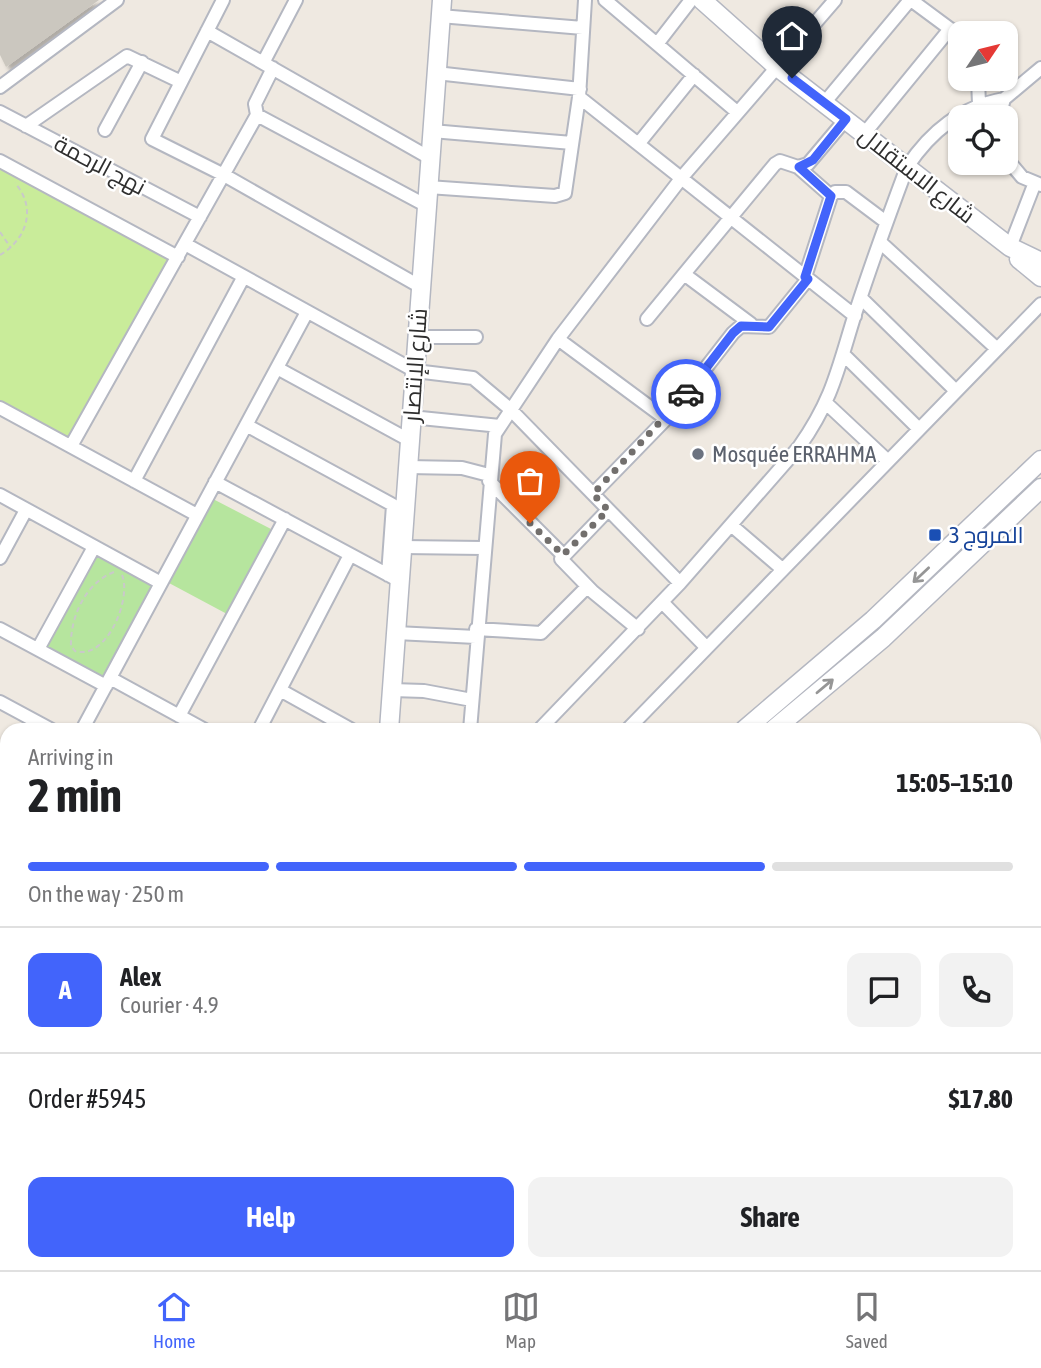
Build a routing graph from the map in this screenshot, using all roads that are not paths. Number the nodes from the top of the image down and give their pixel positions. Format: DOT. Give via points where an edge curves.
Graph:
graph roads {
  1 [pos="117,0"];
  2 [pos="296,0"];
  3 [pos="585,0"];
  4 [pos="605,0"];
  5 [pos="691,0"];
  6 [pos="702,0"];
  7 [pos="835,0"];
  8 [pos="911,0"];
  9 [pos="217,2"];
  10 [pos="440,5"];
  11 [pos="583,28"];
  12 [pos="948,29"];
  13 [pos="207,31"];
  14 [pos="948,42"];
  15 [pos="657,44"];
  16 [pos="142,62"];
  17 [pos="268,65"];
  18 [pos="776,66"];
  19 [pos="1041,68"];
  20 [pos="436,73"];
  21 [pos="694,75"];
  22 [pos="179,81"];
  23 [pos="0,87"];
  24 [pos="978,91"];
  25 [pos="579,93"];
  26 [pos="1004,99"];
  27 [pos="825,102"];
  28 [pos="979,104"];
  29 [pos="1002,105"];
  30 [pos="0,112"];
  31 [pos="737,112"];
  32 [pos="257,115"];
  33 [pos="846,119"];
  34 [pos="26,126"];
  35 [pos="105,130"];
  36 [pos="432,131"];
  37 [pos="864,134"];
  38 [pos="639,143"];
  39 [pos="572,144"];
  40 [pos="430,158"];
  41 [pos="0,161"];
  42 [pos="799,167"];
  43 [pos="907,167"];
  44 [pos="1018,173"];
  45 [pos="224,175"];
  46 [pos="683,176"];
  47 [pos="1037,185"];
  48 [pos="428,187"];
  49 [pos="831,196"];
  50 [pos="426,206"];
  51 [pos="200,217"];
  52 [pos="733,219"];
  53 [pos="886,222"];
  54 [pos="880,242"];
  55 [pos="185,244"];
  56 [pos="1010,247"];
  57 [pos="178,257"];
  58 [pos="1041,262"];
  59 [pos="684,274"];
  60 [pos="1041,277"];
  61 [pos="243,278"];
  62 [pos="807,278"];
  63 [pos="421,287"];
  64 [pos="861,298"];
  65 [pos="1041,304"];
  66 [pos="307,312"];
  67 [pos="855,316"];
  68 [pos="647,318"];
  69 [pos="751,324"];
  70 [pos="416,337"];
  71 [pos="476,337"];
  72 [pos="558,339"];
  73 [pos="996,348"];
  74 [pos="845,356"];
  75 [pos="277,368"];
  76 [pos="415,371"];
  77 [pos="956,391"];
  78 [pos="826,403"];
  79 [pos="0,408"];
  80 [pos="510,409"];
  81 [pos="411,417"];
  82 [pos="666,419"];
  83 [pos="246,425"];
  84 [pos="500,426"];
  85 [pos="918,428"];
  86 [pos="410,440"];
  87 [pos="71,446"];
  88 [pos="1041,460"];
  89 [pos="888,461"];
  90 [pos="408,467"];
  91 [pos="489,478"];
  92 [pos="134,481"];
  93 [pos="215,482"];
  94 [pos="1041,488"];
  95 [pos="593,494"];
  96 [pos="0,495"];
  97 [pos="26,510"];
  98 [pos="608,510"];
  99 [pos="197,516"];
  100 [pos="285,519"];
  101 [pos="731,525"];
  102 [pos="94,547"];
  103 [pos="402,547"];
  104 [pos="483,548"];
  105 [pos="350,555"];
  106 [pos="563,555"];
  107 [pos="0,558"];
  108 [pos="782,568"];
  109 [pos="394,578"];
  110 [pos="161,583"];
  111 [pos="680,583"];
  112 [pos="587,587"];
  113 [pos="662,602"];
  114 [pos="0,629"];
  115 [pos="638,629"];
  116 [pos="396,633"];
  117 [pos="476,633"];
  118 [pos="706,647"];
  119 [pos="38,649"];
  120 [pos="108,682"];
  121 [pos="280,690"];
  122 [pos="392,690"];
  123 [pos="472,700"];
  124 [pos="0,702"];
  125 [pos="179,716"];
  126 [pos="39,723"];
  127 [pos="86,723"];
  128 [pos="192,723"];
  129 [pos="263,723"];
  130 [pos="331,723"];
  131 [pos="390,723"];
  132 [pos="470,723"];
  133 [pos="546,723"];
  134 [pos="634,723"];
  135 [pos="752,723"];
  136 [pos="781,723"];
  1 -- 23 [label="street"];
  2 -- 17 [label="street"];
  3 -- 11 [label="street"];
  4 -- 15 [label="street"];
  5 -- 15 [label="street"];
  6 -- 18 [label="main road, شارع الاستقلال"];
  7 -- 18 [label="street"];
  8 -- 12 [label="street"];
  8 -- 27 [label="street"];
  9 -- 13 [label="street"];
  10 -- 11 [label="street"];
  10 -- 20 [label="main road, شارع الإنتصار"];
  11 -- 25 [label="street"];
  13 -- 17 [label="street"];
  13 -- 22 [label="street"];
  14 -- 37 [label="street"];
  15 -- 21 [label="street"];
  16 -- 22 [label="street"];
  16 -- 34 [label="street" via="122,58"];
  16 -- 35 [label="street"];
  17 -- 32 [label="street" via="255,104"];
  17 -- 40 [label="street"];
  18 -- 27 [label="main road, شارع الاستقلال"];
  18 -- 31 [label="street"];
  19 -- 26 [label="street"];
  20 -- 25 [label="street"];
  20 -- 36 [label="main road, شارع الإنتصار"];
  21 -- 31 [label="street"];
  21 -- 38 [label="street"];
  22 -- 45 [label="street" via="152,139"];
  24 -- 28 [label="street"];
  25 -- 38 [label="street"];
  25 -- 39 [label="street"];
  26 -- 28 [label="street"];
  26 -- 29 [label="street"];
  27 -- 33 [label="main road, شارع الاستقلال"];
  28 -- 43 [label="street" via="934,133"];
  30 -- 34 [label="street, نهج الرحمة"];
  31 -- 46 [label="street"];
  32 -- 45 [label="street"];
  32 -- 50 [label="street"];
  33 -- 37 [label="main road, شارع الاستقلال"];
  33 -- 42 [label="street" via="813,160"];
  34 -- 51 [label="street, نهج الرحمة"];
  36 -- 39 [label="street"];
  36 -- 40 [label="main road, شارع الإنتصار"];
  37 -- 43 [label="main road, شارع الاستقلال"];
  38 -- 46 [label="street"];
  39 -- 48 [label="street" via="568,185 561,195"];
  40 -- 48 [label="main road, شارع الإنتصار"];
  41 -- 57 [label="street"];
  42 -- 49 [label="street"];
  42 -- 52 [label="street" via="787,161 775,164"];
  43 -- 53 [label="street"];
  43 -- 56 [label="main road, شارع الاستقلال"];
  44 -- 47 [label="street"];
  45 -- 51 [label="street"];
  45 -- 63 [label="street"];
  46 -- 52 [label="street"];
  46 -- 72 [label="street"];
  47 -- 56 [label="street"];
  48 -- 50 [label="main road, شارع الإنتصار"];
  49 -- 53 [label="street" via="839,190 846,192"];
  49 -- 62 [label="street"];
  50 -- 63 [label="main road, شارع الإنتصار"];
  51 -- 55 [label="street"];
  52 -- 59 [label="street"];
  52 -- 62 [label="street"];
  53 -- 54 [label="street"];
  54 -- 64 [label="street"];
  54 -- 73 [label="street"];
  55 -- 57 [label="street"];
  55 -- 61 [label="street"];
  56 -- 58 [label="main road, شارع الاستقلال"];
  56 -- 60 [label="main road"];
  57 -- 87 [label="street"];
  59 -- 68 [label="street"];
  59 -- 69 [label="street"];
  61 -- 66 [label="street"];
  61 -- 92 [label="street"];
  62 -- 67 [label="street"];
  62 -- 69 [label="street" via="769,327"];
  63 -- 70 [label="main road, شارع الإنتصار"];
  64 -- 67 [label="street"];
  64 -- 77 [label="street"];
  65 -- 73 [label="street"];
  66 -- 75 [label="street"];
  66 -- 76 [label="street"];
  67 -- 74 [label="street"];
  69 -- 82 [label="street" via="733,333"];
  70 -- 71 [label="street"];
  70 -- 76 [label="main road, شارع الإنتصار"];
  72 -- 80 [label="street"];
  72 -- 82 [label="street"];
  73 -- 77 [label="street"];
  74 -- 78 [label="street"];
  74 -- 85 [label="street"];
  75 -- 83 [label="street"];
  75 -- 86 [label="street"];
  76 -- 80 [label="street" via="473,378"];
  76 -- 81 [label="main road, شارع الإنتصار"];
  77 -- 85 [label="street"];
  78 -- 89 [label="street"];
  78 -- 101 [label="street" via="799,447"];
  79 -- 87 [label="street"];
  80 -- 84 [label="street"];
  80 -- 95 [label="street"];
  81 -- 84 [label="street"];
  81 -- 86 [label="main road, شارع الإنتصار"];
  82 -- 95 [label="street"];
  83 -- 93 [label="street"];
  83 -- 109 [label="street" via="393,505"];
  84 -- 91 [label="street" via="492,446"];
  85 -- 89 [label="street"];
  86 -- 90 [label="main road, شارع الإنتصار"];
  87 -- 92 [label="street"];
  88 -- 135 [label="main road, one-way" via="873,620"];
  89 -- 108 [label="street"];
  90 -- 91 [label="street" via="462,468"];
  90 -- 103 [label="main road, شارع الإنتصار"];
  91 -- 104 [label="street"];
  91 -- 106 [label="street"];
  92 -- 99 [label="street"];
  93 -- 99 [label="street"];
  93 -- 100 [label="street"];
  136 -- 94 [label="main road, one-way" via="883,638"];
  95 -- 98 [label="street"];
  96 -- 97 [label="street"];
  97 -- 102 [label="street"];
  97 -- 107 [label="street"];
  98 -- 106 [label="street"];
  98 -- 111 [label="street"];
  99 -- 110 [label="street"];
  100 -- 105 [label="street"];
  100 -- 125 [label="street"];
  101 -- 108 [label="street"];
  101 -- 111 [label="street"];
  102 -- 110 [label="street"];
  102 -- 119 [label="street"];
  103 -- 104 [label="street"];
  103 -- 109 [label="main road, شارع الإنتصار"];
  104 -- 117 [label="street"];
  105 -- 109 [label="street"];
  105 -- 121 [label="street"];
  106 -- 112 [label="street" via="565,566"];
  108 -- 118 [label="street"];
  109 -- 116 [label="main road, شارع الإنتصار"];
  110 -- 120 [label="street"];
  111 -- 113 [label="street"];
  112 -- 115 [label="street"];
  112 -- 117 [label="street" via="541,633"];
  113 -- 115 [label="street"];
  113 -- 118 [label="street"];
  114 -- 119 [label="street"];
  115 -- 133 [label="street"];
  116 -- 117 [label="street"];
  116 -- 122 [label="main road, شارع الإنتصار"];
  117 -- 123 [label="street"];
  118 -- 134 [label="street"];
  119 -- 120 [label="street"];
  120 -- 125 [label="street"];
  120 -- 127 [label="street"];
  121 -- 129 [label="street"];
  121 -- 130 [label="street"];
  122 -- 123 [label="street"];
  122 -- 131 [label="main road, شارع الإنتصار"];
  123 -- 132 [label="street"];
  124 -- 126 [label="street"];
  125 -- 128 [label="street"];
}
